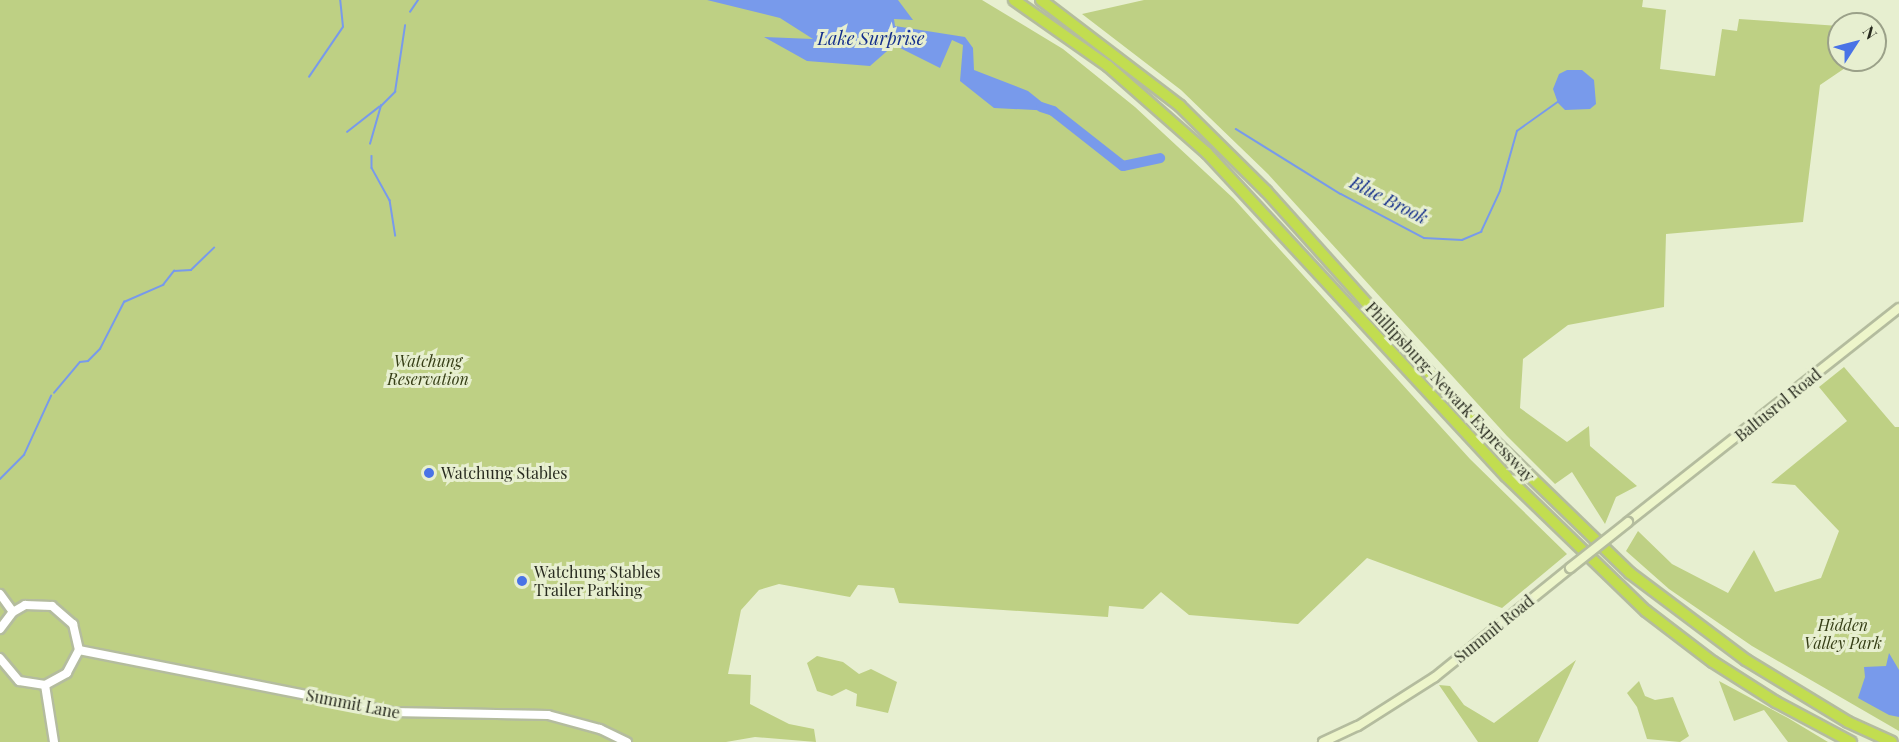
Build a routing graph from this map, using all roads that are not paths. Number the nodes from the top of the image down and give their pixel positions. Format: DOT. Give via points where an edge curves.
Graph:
graph roads {
  1 [pos="1014,0"];
  2 [pos="1041,0"];
  3 [pos="1899,308"];
  4 [pos="1655,500"];
  5 [pos="0,594"];
  6 [pos="13,612"];
  7 [pos="0,629"];
  8 [pos="78,650"];
  9 [pos="0,658"];
  10 [pos="45,685"];
  11 [pos="54,742"];
  12 [pos="627,742"];
  13 [pos="1323,742"];
  14 [pos="1851,742"];
  15 [pos="1892,742"];
  1 -- 14 [label="highway, Phillipsburg-Newark Expressway" via="1108,66 1207,153 1451,419 1623,590 1713,662 1776,702"];
  2 -- 15 [label="highway, Phillipsburg-Newark Expressway" via="1180,106 1266,191 1469,417 1630,573 1746,660 1848,722"];
  3 -- 4 [label="main road, Baltusrol Road"];
  4 -- 13 [label="main road, Summit Road, bridge" via="1435,677 1358,726"];
  5 -- 6 [label="street"];
  6 -- 7 [label="street"];
  6 -- 8 [label="street" via="39,603 58,609 73,624"];
  8 -- 10 [label="street" via="67,673"];
  8 -- 12 [label="street, Summit Lane" via="393,712 548,715 600,729"];
  9 -- 10 [label="street" via="20,681"];
  10 -- 11 [label="street"];
}
